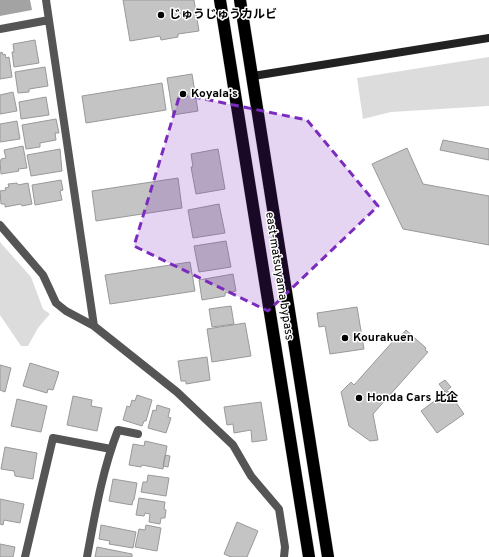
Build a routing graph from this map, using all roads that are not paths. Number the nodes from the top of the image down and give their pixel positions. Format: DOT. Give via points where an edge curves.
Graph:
graph roads {
  1 [pos="46,0"];
  2 [pos="220,0"];
  3 [pos="240,0"];
  4 [pos="49,20"];
  5 [pos="0,29"];
  6 [pos="489,38"];
  7 [pos="253,76"];
  8 [pos="0,225"];
  9 [pos="94,326"];
  10 [pos="138,434"];
  11 [pos="110,449"];
  12 [pos="25,557"];
  13 [pos="87,557"];
  14 [pos="284,557"];
  15 [pos="309,557"];
  16 [pos="328,557"];
  1 -- 4 [label="street"];
  2 -- 15 [label="highway, east-matsuyama bypass"];
  3 -- 7 [label="highway, east-matsuyama bypass"];
  4 -- 5 [label="street"];
  4 -- 9 [label="street"];
  6 -- 7 [label="street"];
  7 -- 16 [label="highway, east-matsuyama bypass"];
  8 -- 9 [label="street" via="43,275 56,303"];
  9 -- 14 [label="street" via="177,392 233,445 251,476 279,509 286,546"];
  10 -- 11 [label="street" via="118,430"];
  11 -- 12 [label="street" via="53,438"];
  11 -- 13 [label="street" via="97,499"];
}
